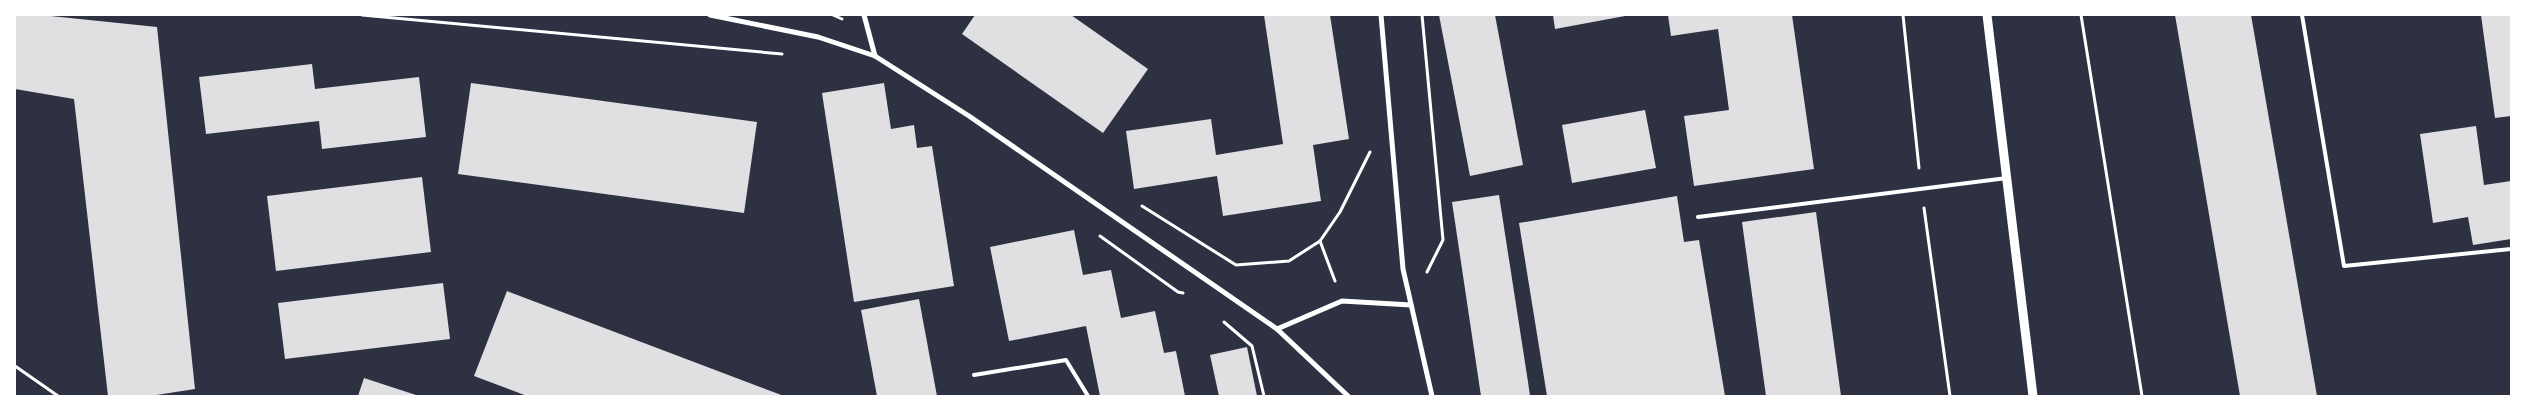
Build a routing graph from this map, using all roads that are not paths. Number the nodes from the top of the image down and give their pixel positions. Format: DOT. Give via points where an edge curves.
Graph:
graph roads {
  1 [pos="710,15"];
  2 [pos="864,15"];
  3 [pos="1381,15"];
  4 [pos="1987,15"];
  5 [pos="2302,15"];
  6 [pos="875,56"];
  7 [pos="2007,178"];
  8 [pos="1698,217"];
  9 [pos="2511,249"];
  10 [pos="1411,305"];
  11 [pos="1277,329"];
  12 [pos="974,375"];
  13 [pos="1088,396"];
  14 [pos="1348,396"];
  15 [pos="1432,396"];
  16 [pos="2033,396"];
  1 -- 6 [label="street" via="818,37"];
  2 -- 6 [label="street"];
  3 -- 10 [label="street" via="1403,269"];
  4 -- 7 [label="street"];
  5 -- 9 [label="lane" via="2344,266"];
  6 -- 11 [label="street" via="969,116"];
  7 -- 8 [label="lane"];
  7 -- 16 [label="street"];
  10 -- 11 [label="street" via="1342,301"];
  10 -- 15 [label="street"];
  11 -- 14 [label="street"];
  12 -- 13 [label="lane" via="1066,360"];
}
